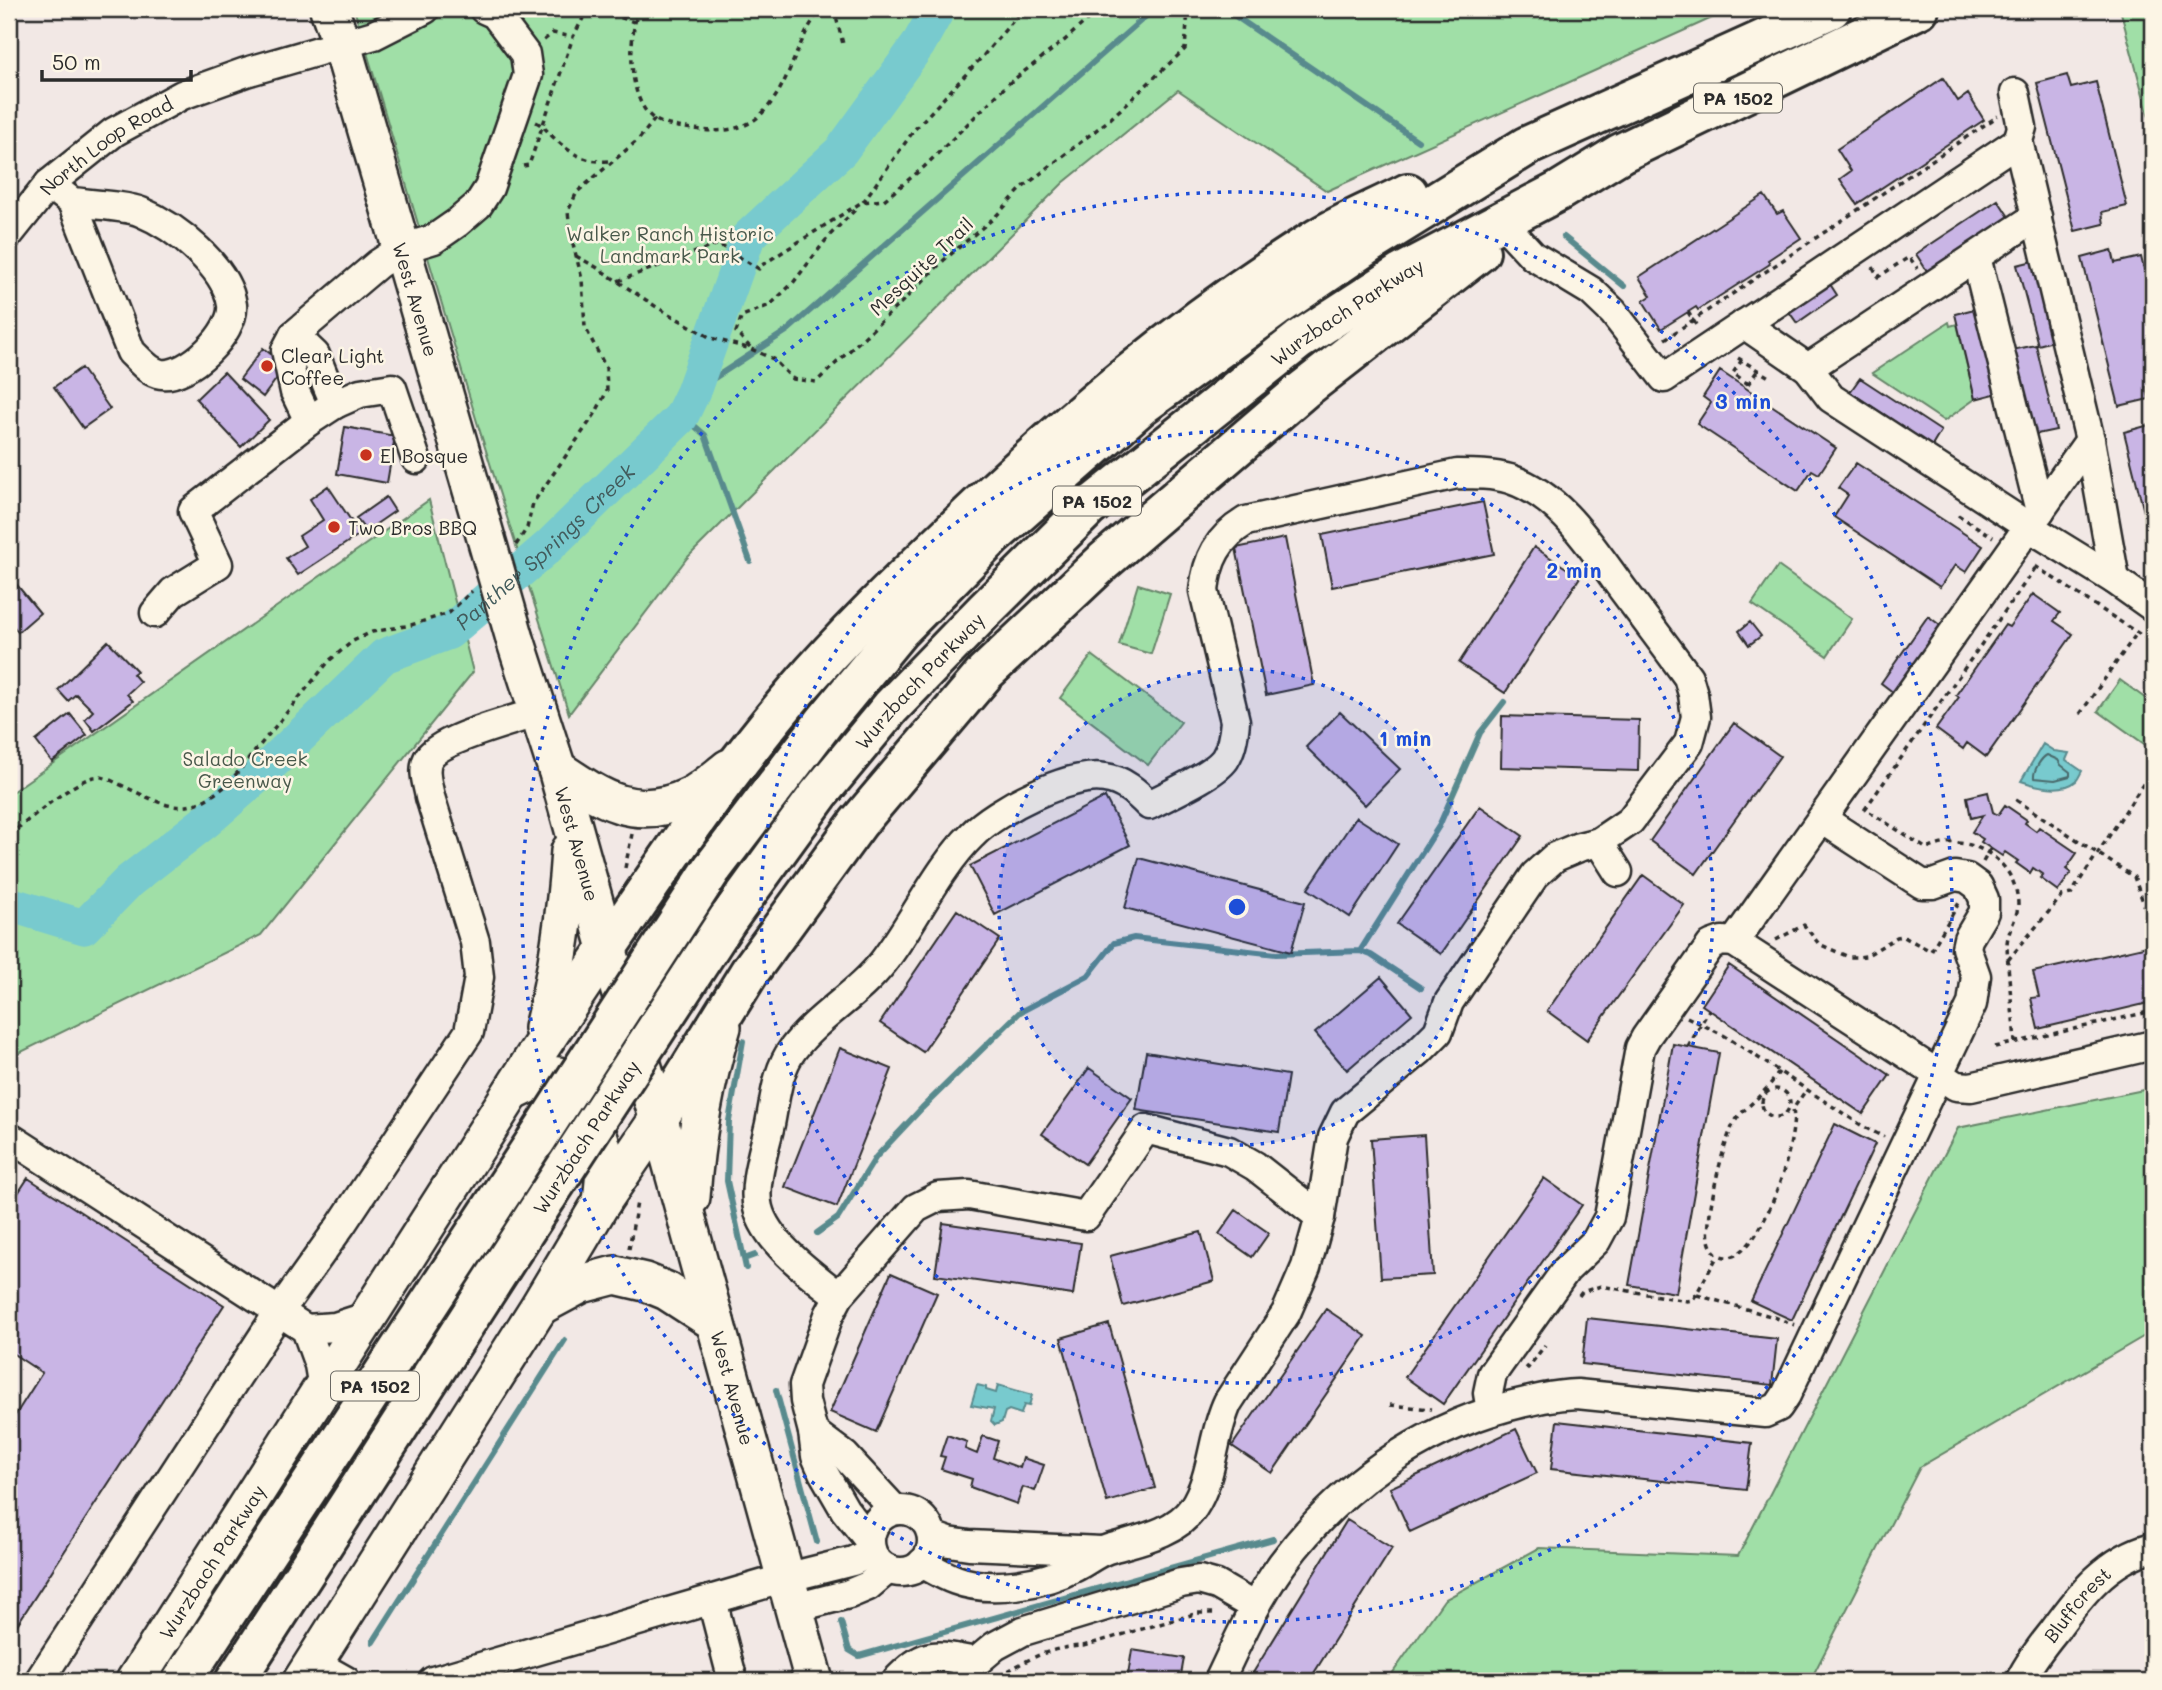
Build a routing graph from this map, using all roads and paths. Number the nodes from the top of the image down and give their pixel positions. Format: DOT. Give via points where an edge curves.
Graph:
graph roads {
  1 [pos="330,9"];
  2 [pos="425,9"];
  3 [pos="484,9"];
  4 [pos="588,9"];
  5 [pos="603,9"];
  6 [pos="639,9"];
  7 [pos="821,9"];
  8 [pos="834,9"];
  9 [pos="1023,9"];
  10 [pos="1099,9"];
  11 [pos="1188,9"];
  12 [pos="1831,9"];
  13 [pos="1919,9"];
  14 [pos="634,22"];
  15 [pos="843,44"];
  16 [pos="342,45"];
  17 [pos="525,54"];
  18 [pos="2009,103"];
  19 [pos="515,113"];
  20 [pos="655,119"];
  21 [pos="2018,141"];
  22 [pos="1527,146"];
  23 [pos="611,161"];
  24 [pos="49,184"];
  25 [pos="1559,191"];
  26 [pos="72,202"];
  27 [pos="862,202"];
  28 [pos="2037,216"];
  29 [pos="1509,230"];
  30 [pos="9,234"];
  31 [pos="401,249"];
  32 [pos="576,256"];
  33 [pos="1976,257"];
  34 [pos="1872,267"];
  35 [pos="1923,276"];
  36 [pos="618,281"];
  37 [pos="1688,312"];
  38 [pos="1692,320"];
  39 [pos="1744,324"];
  40 [pos="293,335"];
  41 [pos="1703,335"];
  42 [pos="1665,339"];
  43 [pos="751,349"];
  44 [pos="1732,354"];
  45 [pos="1742,360"];
  46 [pos="1808,368"];
  47 [pos="1758,370"];
  48 [pos="1769,377"];
  49 [pos="335,404"];
  50 [pos="309,421"];
  51 [pos="2090,440"];
  52 [pos="416,459"];
  53 [pos="1958,515"];
  54 [pos="2035,519"];
  55 [pos="2000,542"];
  56 [pos="510,551"];
  57 [pos="2029,562"];
  58 [pos="2036,566"];
  59 [pos="2115,580"];
  60 [pos="475,587"];
  61 [pos="2153,607"];
  62 [pos="155,613"];
  63 [pos="2137,632"];
  64 [pos="2153,643"];
  65 [pos="538,712"];
  66 [pos="2080,714"];
  67 [pos="739,762"];
  68 [pos="557,769"];
  69 [pos="2153,769"];
  70 [pos="2016,800"];
  71 [pos="1822,819"];
  72 [pos="572,825"];
  73 [pos="633,831"];
  74 [pos="9,835"];
  75 [pos="1599,842"];
  76 [pos="1990,850"];
  77 [pos="2098,854"];
  78 [pos="668,859"];
  79 [pos="1982,864"];
  80 [pos="1618,872"];
  81 [pos="624,877"];
  82 [pos="1964,893"];
  83 [pos="2153,929"];
  84 [pos="1734,942"];
  85 [pos="1767,944"];
  86 [pos="607,948"];
  87 [pos="2008,960"];
  88 [pos="750,971"];
  89 [pos="729,1003"];
  90 [pos="1709,1010"];
  91 [pos="2153,1011"];
  92 [pos="1679,1013"];
  93 [pos="1700,1023"];
  94 [pos="2015,1043"];
  95 [pos="2153,1045"];
  96 [pos="1688,1047"];
  97 [pos="1995,1047"];
  98 [pos="536,1054"];
  99 [pos="1779,1072"];
  100 [pos="1939,1074"];
  101 [pos="1806,1090"];
  102 [pos="512,1092"];
  103 [pos="1762,1096"];
  104 [pos="1791,1109"];
  105 [pos="659,1118"];
  106 [pos="1891,1140"];
  107 [pos="12,1145"];
  108 [pos="638,1193"];
  109 [pos="601,1203"];
  110 [pos="1320,1217"];
  111 [pos="689,1226"];
  112 [pos="628,1252"];
  113 [pos="1718,1255"];
  114 [pos="1697,1295"];
  115 [pos="839,1296"];
  116 [pos="1574,1303"];
  117 [pos="539,1307"];
  118 [pos="279,1312"];
  119 [pos="369,1316"];
  120 [pos="715,1322"];
  121 [pos="306,1329"];
  122 [pos="1816,1331"];
  123 [pos="1551,1335"];
  124 [pos="1521,1363"];
  125 [pos="323,1388"];
  126 [pos="1390,1405"];
  127 [pos="1435,1410"];
  128 [pos="1491,1411"];
  129 [pos="813,1432"];
  130 [pos="856,1468"];
  131 [pos="831,1487"];
  132 [pos="895,1510"];
  133 [pos="932,1536"];
  134 [pos="2153,1547"];
  135 [pos="1043,1549"];
  136 [pos="1101,1551"];
  137 [pos="876,1554"];
  138 [pos="922,1563"];
  139 [pos="1042,1579"];
  140 [pos="298,1586"];
  141 [pos="789,1593"];
  142 [pos="712,1600"];
  143 [pos="1255,1607"];
  144 [pos="1222,1614"];
  145 [pos="215,1629"];
  146 [pos="308,1672"];
  147 [pos="977,1674"];
  148 [pos="39,1681"];
  149 [pos="135,1681"];
  150 [pos="173,1681"];
  151 [pos="182,1681"];
  152 [pos="235,1681"];
  153 [pos="256,1681"];
  154 [pos="346,1681"];
  155 [pos="433,1681"];
  156 [pos="733,1681"];
  157 [pos="814,1681"];
  158 [pos="896,1681"];
  159 [pos="1219,1681"];
  160 [pos="2020,1681"];
  1 -- 16 [label="main road, West Avenue"];
  2 -- 16 [label="street, North Loop Road" via="374,35"];
  3 -- 17 [label="street" via="495,14"];
  4 -- 17 [label="path" via="573,37 553,33"];
  5 -- 14 [label="path"];
  6 -- 14 [label="path"];
  7 -- 20 [label="path" via="779,93 756,119 737,128 712,131"];
  8 -- 15 [label="path"];
  9 -- 27 [label="path" via="915,129"];
  10 -- 27 [label="path" via="1008,84 884,200"];
  11 -- 43 [label="path, Mesquite Trail" via="1185,49 1109,120 1022,188 816,382 793,379 773,359"];
  12 -- 22 [label="highway, Wurzbach Parkway / PA 1502"];
  13 -- 25 [label="highway, Wurzbach Parkway / PA 1502" via="1622,153"];
  14 -- 20 [label="path" via="632,68 641,105"];
  16 -- 24 [label="street, North Loop Road" via="182,95 114,132"];
  16 -- 31 [label="main road, West Avenue"];
  17 -- 19 [label="street" via="528,75"];
  18 -- 21 [label="street" via="2022,127"];
  18 -- 38 [label="path"];
  19 -- 23 [label="path" via="544,125 576,154 593,162"];
  19 -- 31 [label="street" via="489,188 478,205 434,239"];
  20 -- 23 [label="path"];
  21 -- 28 [label="street"];
  21 -- 39 [label="street"];
  22 -- 67 [label="highway" via="1426,185 1316,239 1198,318 1037,452 857,623"];
  22 -- 145 [label="highway, Wurzbach Parkway / PA 1502, bridge" via="1370,243 1151,398 992,537 899,631 712,869"];
  23 -- 32 [label="path" via="577,192 568,211"];
  24 -- 26 [label="street"];
  24 -- 30 [label="street, North Loop Road"];
  25 -- 29 [label="highway"];
  25 -- 140 [label="highway, Wurzbach Parkway / PA 1502, bridge" via="1402,273 1299,340 1087,508 891,707 819,794 728,919"];
  26 -- 26 [label="street" via="131,352 150,370 162,374 179,372 200,359 230,322 232,307 226,283 210,262 139,211"];
  27 -- 36 [label="path" via="759,269 718,244"];
  27 -- 43 [label="path" via="770,305 742,316 736,332"];
  28 -- 33 [label="street"];
  28 -- 51 [label="street"];
  29 -- 39 [label="street" via="1534,256 1591,291 1613,312 1664,378"];
  29 -- 88 [label="highway" via="1303,390 1104,561 985,673 858,823"];
  31 -- 40 [label="street" via="369,270"];
  31 -- 65 [label="main road, West Avenue, bridge"];
  32 -- 36 [label="path, Mesquite Trail"];
  32 -- 56 [label="path" via="585,327 606,368 607,391 533,503 527,528"];
  33 -- 46 [label="street"];
  33 -- 54 [label="street"];
  34 -- 35 [label="path" via="1878,276 1909,257"];
  36 -- 43 [label="path, Mesquite Trail" via="711,338"];
  37 -- 38 [label="path"];
  38 -- 41 [label="path"];
  38 -- 42 [label="path"];
  39 -- 46 [label="street"];
  40 -- 49 [label="street" via="314,355"];
  40 -- 50 [label="street" via="286,350 295,392"];
  44 -- 45 [label="path"];
  45 -- 47 [label="path"];
  45 -- 47 [label="path" via="1733,373 1747,386"];
  46 -- 54 [label="street" via="1831,398"];
  47 -- 48 [label="path"];
  49 -- 50 [label="street"];
  49 -- 52 [label="street" via="360,393 392,388"];
  50 -- 62 [label="street" via="193,511 218,564 173,592"];
  51 -- 54 [label="street"];
  51 -- 59 [label="street"];
  53 -- 55 [label="path"];
  54 -- 59 [label="street"];
  54 -- 71 [label="street"];
  57 -- 58 [label="path"];
  58 -- 63 [label="path"];
  58 -- 76 [label="path" via="1865,809 1927,849 1958,842"];
  59 -- 61 [label="street"];
  60 -- 74 [label="path" via="449,613 353,641 330,660 228,784 213,796 191,806 168,806 96,776 78,783"];
  63 -- 64 [label="path"];
  63 -- 66 [label="path"];
  65 -- 68 [label="main road, West Avenue"];
  65 -- 118 [label="street" via="458,738 427,760 430,797 475,942 479,977 469,1032"];
  67 -- 68 [label="main road" via="690,797 651,807 622,806 597,796"];
  67 -- 78 [label="highway"];
  68 -- 72 [label="main road, West Avenue"];
  69 -- 77 [label="path"];
  70 -- 77 [label="path"];
  71 -- 84 [label="street"];
  71 -- 100 [label="street" via="1922,884 1955,876 1967,878 1978,886 1984,899 1984,912 1966,948 1976,989"];
  72 -- 86 [label="main road, West Avenue"];
  72 -- 98 [label="main road" via="555,981"];
  73 -- 81 [label="path"];
  75 -- 80 [label="street"];
  75 -- 110 [label="street" via="1555,857 1535,875 1448,1002 1438,1032 1345,1112 1333,1137"];
  75 -- 115 [label="street" via="1630,821 1689,743 1696,717 1688,677 1562,512 1511,480 1457,474 1246,521 1230,531 1216,549 1204,591 1235,721 1233,741 1224,760 1149,805 1132,788 1106,778 1084,777 1056,785 998,815 972,834 953,858 870,978 808,1031 791,1052 778,1081 757,1188 758,1208 770,1233 797,1263"];
  76 -- 79 [label="path"];
  76 -- 87 [label="path" via="2014,882 2018,904 2007,941"];
  77 -- 83 [label="path" via="2134,877"];
  77 -- 87 [label="path" via="2071,894 2062,896"];
  78 -- 86 [label="highway"];
  78 -- 88 [label="highway" via="660,899 666,925 692,971 718,981"];
  82 -- 85 [label="path" via="1931,951 1902,936 1866,956 1849,957 1819,944 1804,925"];
  84 -- 100 [label="street"];
  84 -- 128 [label="street" via="1722,940 1711,946 1640,1048 1609,1217 1596,1241 1566,1270 1492,1374"];
  86 -- 98 [label="main road, Wurzbach Parkway"];
  86 -- 105 [label="main road, West Avenue"];
  87 -- 94 [label="path"];
  88 -- 89 [label="highway"];
  89 -- 105 [label="highway"];
  89 -- 111 [label="main road" via="708,1072 694,1149"];
  90 -- 93 [label="path"];
  91 -- 94 [label="path"];
  92 -- 93 [label="path"];
  93 -- 96 [label="path"];
  93 -- 99 [label="path"];
  94 -- 97 [label="path"];
  95 -- 100 [label="street" via="1971,1087 1956,1086"];
  98 -- 102 [label="main road, Wurzbach Parkway"];
  99 -- 101 [label="path"];
  99 -- 103 [label="path"];
  100 -- 122 [label="street"];
  101 -- 104 [label="path"];
  101 -- 106 [label="path"];
  102 -- 109 [label="main road" via="548,1075 566,1077 583,1089 604,1154"];
  102 -- 119 [label="main road, Wurzbach Parkway"];
  103 -- 104 [label="path" via="1769,1090 1782,1090"];
  103 -- 104 [label="path" via="1768,1114 1782,1116"];
  103 -- 113 [label="path" via="1733,1124 1718,1175 1708,1227 1711,1248"];
  104 -- 113 [label="path" via="1795,1119 1791,1145 1760,1228 1736,1256"];
  105 -- 109 [label="main road"];
  105 -- 111 [label="main road, West Avenue"];
  107 -- 118 [label="street"];
  108 -- 112 [label="path"];
  109 -- 117 [label="main road"];
  110 -- 115 [label="street" via="1229,1151 1146,1129 1086,1216 969,1195 938,1198 916,1208"];
  110 -- 136 [label="street" via="1286,1313 1228,1402 1205,1486 1192,1508 1179,1523"];
  111 -- 120 [label="main road, West Avenue"];
  113 -- 114 [label="path"];
  114 -- 116 [label="path" via="1687,1301 1601,1286 1582,1292"];
  114 -- 122 [label="path"];
  115 -- 129 [label="street" via="804,1385"];
  117 -- 120 [label="main road" via="581,1284 614,1275 667,1291"];
  117 -- 146 [label="main road"];
  118 -- 121 [label="street"];
  118 -- 148 [label="street"];
  119 -- 121 [label="street" via="335,1327"];
  119 -- 125 [label="main road, Wurzbach Parkway"];
  120 -- 141 [label="main road, West Avenue"];
  121 -- 125 [label="street"];
  122 -- 128 [label="street" via="1786,1395 1778,1407 1765,1413 1577,1394 1550,1395"];
  123 -- 124 [label="path" via="1528,1368"];
  125 -- 149 [label="main road, Wurzbach Parkway"];
  126 -- 127 [label="path"];
  128 -- 143 [label="street" via="1400,1452 1354,1485 1311,1527"];
  129 -- 130 [label="street"];
  129 -- 131 [label="street" via="816,1456"];
  130 -- 131 [label="street"];
  130 -- 132 [label="street"];
  131 -- 137 [label="street"];
  132 -- 133 [label="street" via="905,1509 923,1518"];
  132 -- 137 [label="street" via="885,1513 871,1530"];
  133 -- 135 [label="street" via="969,1545"];
  133 -- 138 [label="street" via="929,1555"];
  134 -- 160 [label="street, Bluffcrest" via="2110,1568 2082,1591"];
  135 -- 136 [label="street"];
  135 -- 139 [label="street"];
  136 -- 139 [label="street" via="1074,1568"];
  137 -- 138 [label="street" via="900,1572"];
  137 -- 141 [label="street"];
  138 -- 139 [label="street" via="957,1581 985,1585"];
  140 -- 152 [label="highway, Wurzbach Parkway / PA 1502"];
  140 -- 153 [label="highway"];
  141 -- 142 [label="street"];
  141 -- 157 [label="main road, West Avenue"];
  142 -- 155 [label="street"];
  142 -- 156 [label="street"];
  143 -- 147 [label="street" via="1217,1585 1199,1580 1181,1583 1023,1631 995,1646"];
  143 -- 159 [label="street"];
  144 -- 147 [label="path" via="1198,1613 1083,1646 1048,1650"];
  145 -- 150 [label="highway"];
  145 -- 151 [label="highway, Wurzbach Parkway / PA 1502"];
  146 -- 154 [label="street"];
  147 -- 158 [label="street" via="942,1656 912,1665"];
}
